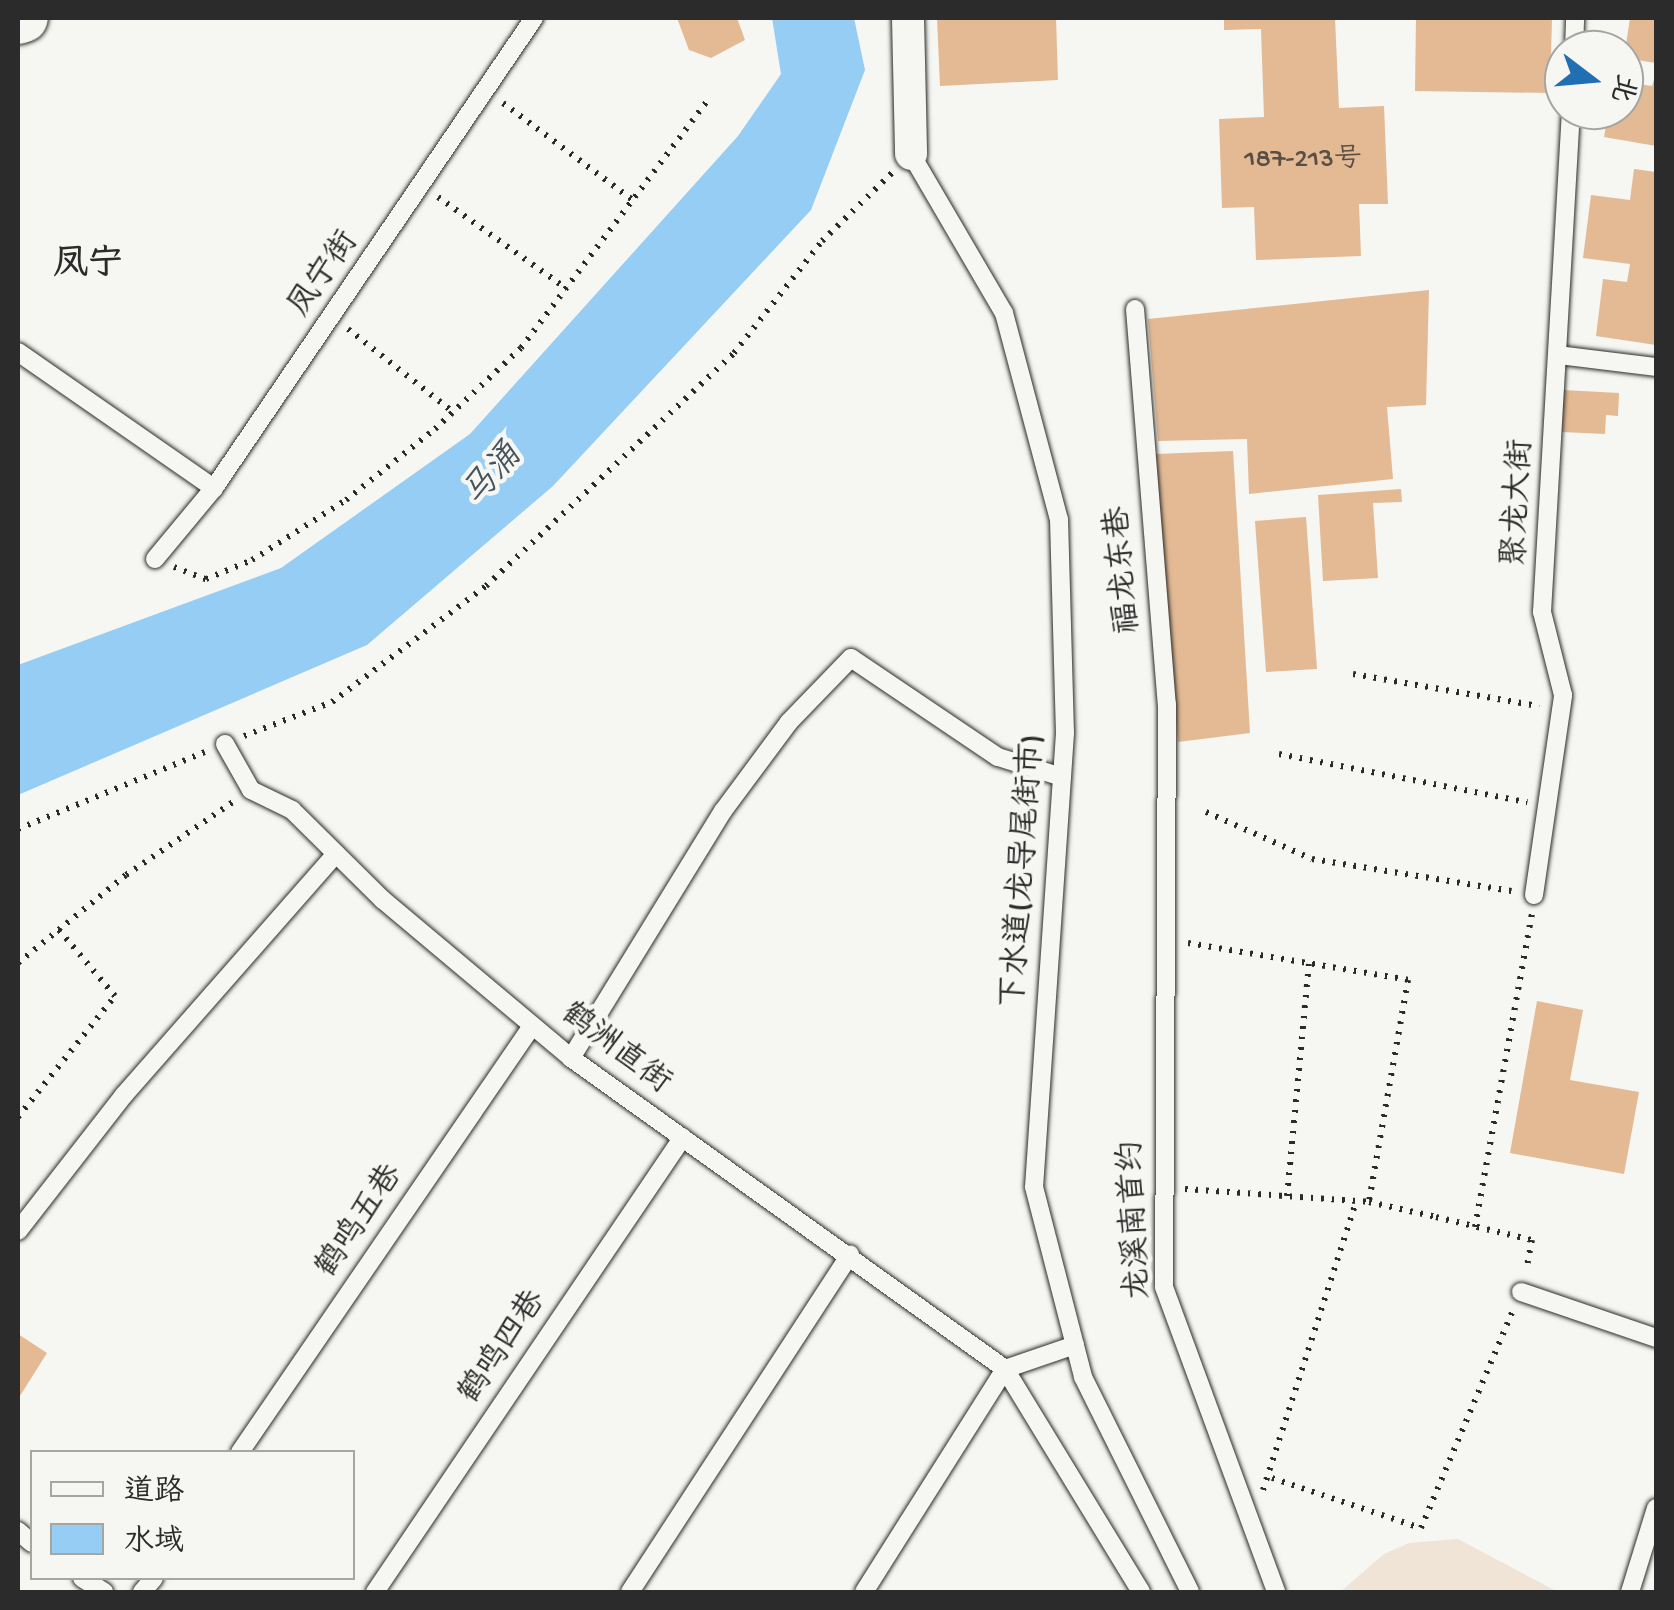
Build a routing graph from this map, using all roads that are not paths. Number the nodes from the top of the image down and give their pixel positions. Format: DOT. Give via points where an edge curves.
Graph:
graph roads {
  1 [pos="534,18"];
  2 [pos="908,18"];
  3 [pos="1570,130"];
  4 [pos="911,154"];
  5 [pos="1135,309"];
  6 [pos="18,352"];
  7 [pos="1558,355"];
  8 [pos="1656,367"];
  9 [pos="214,488"];
  10 [pos="154,559"];
  11 [pos="225,744"];
  12 [pos="1062,776"];
  13 [pos="1168,826"];
  14 [pos="336,854"];
  15 [pos="1534,895"];
  16 [pos="532,1026"];
  17 [pos="571,1058"];
  18 [pos="683,1137"];
  19 [pos="18,1231"];
  20 [pos="850,1254"];
  21 [pos="1520,1292"];
  22 [pos="1656,1338"];
  23 [pos="1075,1345"];
  24 [pos="1005,1369"];
  25 [pos="241,1450"];
  26 [pos="1656,1508"];
  27 [pos="375,1592"];
  28 [pos="630,1592"];
  29 [pos="864,1592"];
  30 [pos="1141,1592"];
  31 [pos="1190,1592"];
  32 [pos="1276,1592"];
  33 [pos="1630,1592"];
  1 -- 9 [label="lane, 凤宁街"];
  2 -- 4 [label="street"];
  3 -- 7 [label="lane, 聚龙大街"];
  4 -- 12 [label="lane, 下水道(龙导尾街市)" via="1004,314 1059,520"];
  5 -- 13 [label="lane, 福龙东巷" via="1167,704"];
  6 -- 9 [label="lane"];
  7 -- 8 [label="lane"];
  7 -- 15 [label="lane, 聚龙大街" via="1542,612 1561,709"];
  9 -- 10 [label="lane, 凤宁街"];
  11 -- 14 [label="lane, 鹤洲直街" via="251,790 292,810"];
  12 -- 17 [label="lane" via="998,757 851,658 790,722 723,811"];
  12 -- 23 [label="lane, 下水道(龙导尾街市)" via="1034,1187"];
  13 -- 32 [label="lane, 龙溪南首约" via="1164,1287"];
  14 -- 16 [label="lane, 鹤洲直街"];
  14 -- 19 [label="lane" via="124,1096"];
  16 -- 17 [label="lane, 鹤洲直街"];
  16 -- 25 [label="lane, 鹤鸣五巷"];
  17 -- 18 [label="lane, 鹤洲直街"];
  18 -- 20 [label="lane, 鹤洲直街"];
  18 -- 27 [label="lane, 鹤鸣四巷"];
  20 -- 24 [label="lane, 鹤洲直街"];
  20 -- 28 [label="lane"];
  21 -- 22 [label="lane"];
  23 -- 24 [label="lane"];
  23 -- 31 [label="lane, 下水道(龙导尾街市)" via="1083,1377"];
  24 -- 29 [label="lane"];
  24 -- 30 [label="lane"];
  26 -- 33 [label="lane"];
}
